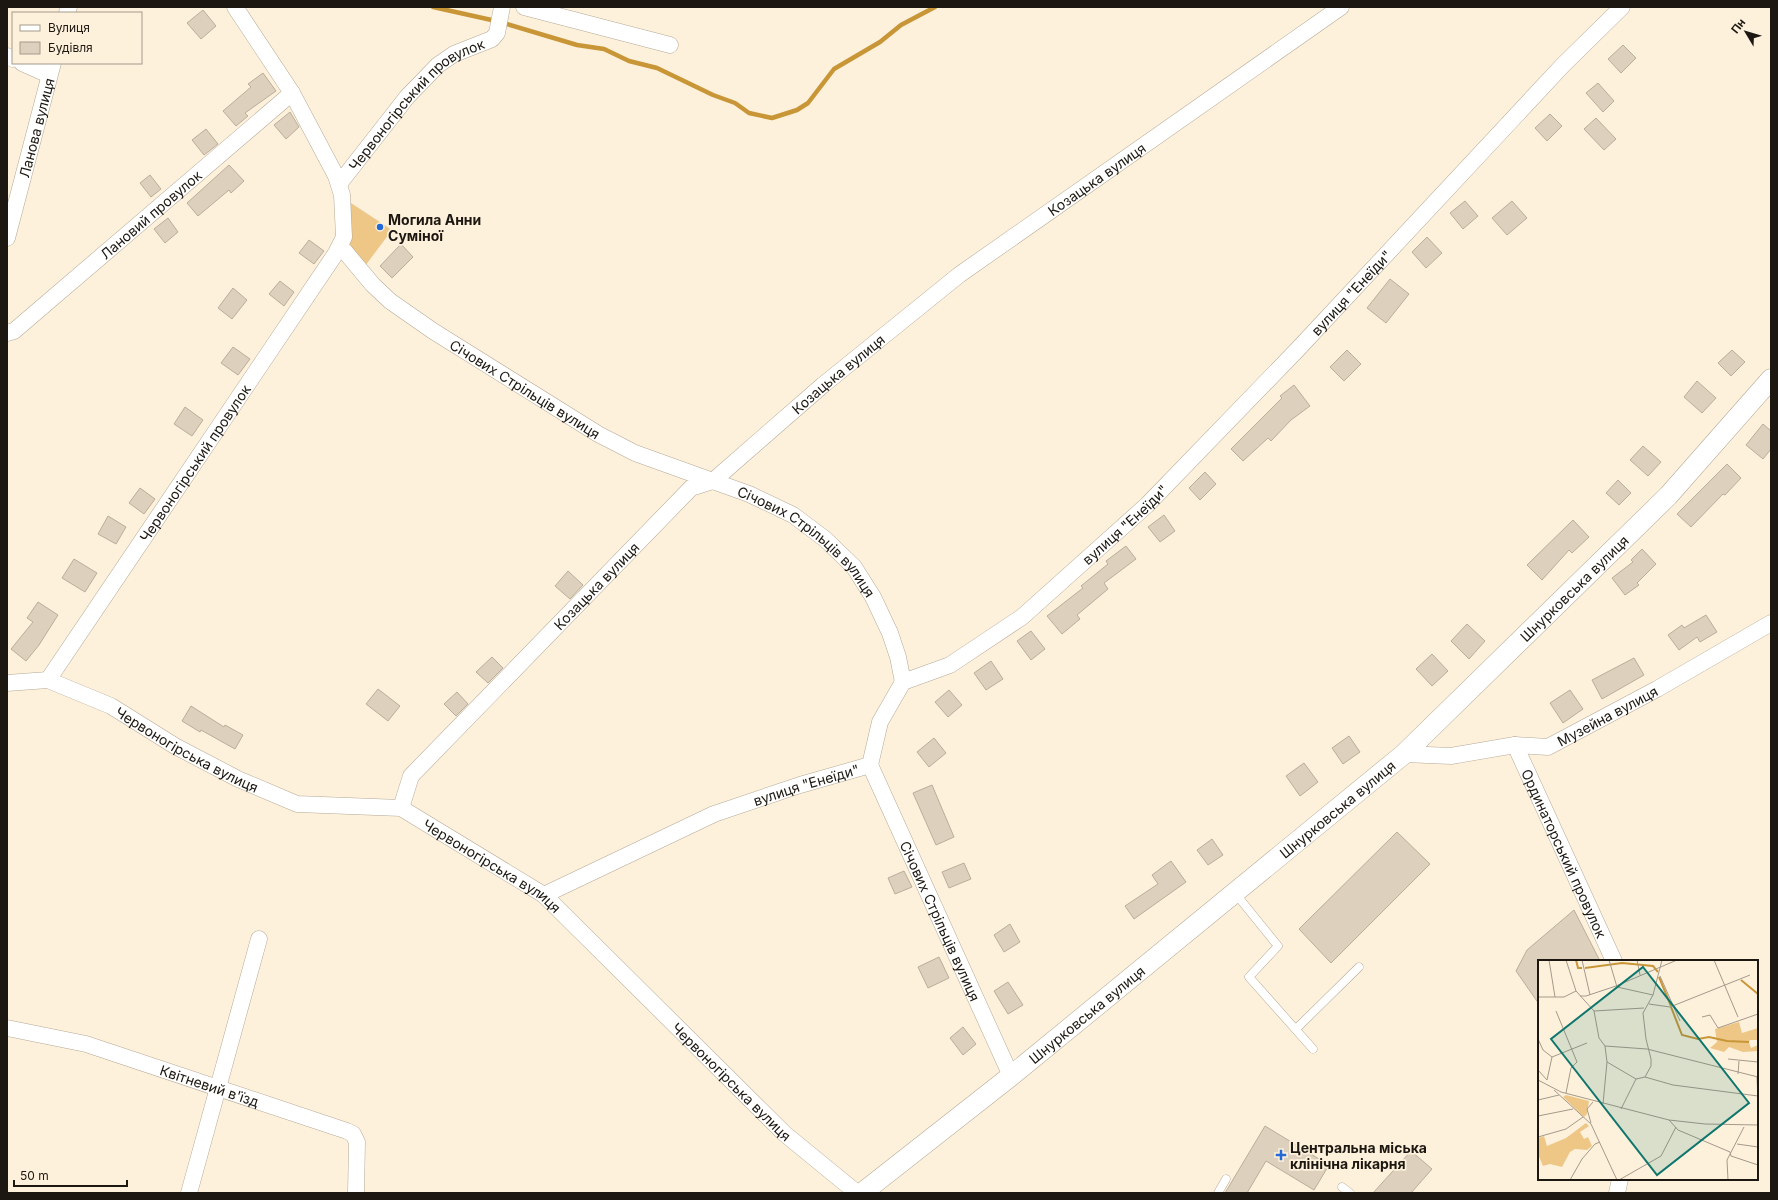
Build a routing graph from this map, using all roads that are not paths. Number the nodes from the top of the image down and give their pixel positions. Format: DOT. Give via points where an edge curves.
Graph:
graph roads {
  1 [pos="235,7"];
  2 [pos="502,7"];
  3 [pos="524,7"];
  4 [pos="1342,7"];
  5 [pos="1622,7"];
  6 [pos="670,45"];
  7 [pos="27,64"];
  8 [pos="51,69"];
  9 [pos="292,93"];
  10 [pos="339,184"];
  11 [pos="7,238"];
  12 [pos="341,244"];
  13 [pos="7,333"];
  14 [pos="1771,379"];
  15 [pos="713,480"];
  16 [pos="1771,623"];
  17 [pos="48,680"];
  18 [pos="903,682"];
  19 [pos="7,683"];
  20 [pos="1515,745"];
  21 [pos="1404,754"];
  22 [pos="870,765"];
  23 [pos="401,808"];
  24 [pos="1234,893"];
  25 [pos="544,895"];
  26 [pos="259,939"];
  27 [pos="1614,960"];
  28 [pos="1359,967"];
  29 [pos="7,1028"];
  30 [pos="1296,1029"];
  31 [pos="1313,1048"];
  32 [pos="1011,1076"];
  33 [pos="218,1088"];
  34 [pos="1226,1179"];
  35 [pos="1620,1180"];
  36 [pos="1342,1187"];
  37 [pos="189,1193"];
  38 [pos="356,1193"];
  39 [pos="857,1193"];
  40 [pos="862,1193"];
  41 [pos="1218,1193"];
  42 [pos="1350,1193"];
  43 [pos="1617,1193"];
  1 -- 9 [label="street"];
  2 -- 10 [label="street, Червоногірський провулок" via="498,33 492,39 454,54 438,65 406,97"];
  3 -- 6 [label="street"];
  4 -- 15 [label="street, Козацька вулиця" via="959,275 823,384"];
  5 -- 18 [label="street, вулиця \"Енеїди\"" via="1564,65 1298,349 1146,505 1022,617 950,665"];
  7 -- 8 [label="street"];
  8 -- 11 [label="street, Ланова вулиця"];
  9 -- 10 [label="street"];
  9 -- 13 [label="street, Лановий провулок" via="14,331"];
  10 -- 12 [label="street" via="344,237"];
  12 -- 15 [label="street, Січових Стрільців вулиця" via="373,285 390,301 433,331 598,434 635,453"];
  12 -- 17 [label="street, Червоногірський провулок"];
  14 -- 21 [label="street, Шнурковська вулиця" via="1668,496"];
  15 -- 18 [label="street, Січових Стрільців вулиця" via="793,514 825,539 854,567 873,597 890,633"];
  15 -- 23 [label="street, Козацька вулиця" via="691,488 411,776"];
  16 -- 20 [label="street, Музейна вулиця" via="1548,747"];
  17 -- 19 [label="street"];
  17 -- 23 [label="street, Червоногірська вулиця" via="111,706 175,746 238,779 297,804"];
  18 -- 22 [label="street, вулиця \"Енеїди\"" via="880,722"];
  20 -- 21 [label="street, Музейна вулиця" via="1451,756"];
  20 -- 27 [label="street, Ординаторський провулок"];
  21 -- 24 [label="street, Шнурковська вулиця"];
  22 -- 25 [label="street, вулиця \"Енеїди\"" via="714,814"];
  22 -- 32 [label="street, Січових Стрільців вулиця"];
  23 -- 25 [label="street, Червоногірська вулиця"];
  24 -- 30 [label="lane" via="1278,946 1249,977"];
  24 -- 32 [label="street, Шнурковська вулиця"];
  25 -- 39 [label="street, Червоногірська вулиця" via="785,1134"];
  26 -- 33 [label="street"];
  28 -- 30 [label="lane"];
  29 -- 33 [label="street, Квітневий в'їзд" via="86,1044"];
  30 -- 31 [label="lane"];
  32 -- 40 [label="street, Шнурковська вулиця"];
  33 -- 37 [label="street"];
  33 -- 38 [label="street, Квітневий в'їзд" via="353,1134 357,1142"];
  34 -- 41 [label="lane"];
  35 -- 43 [label="street"];
  36 -- 42 [label="lane"];
}
